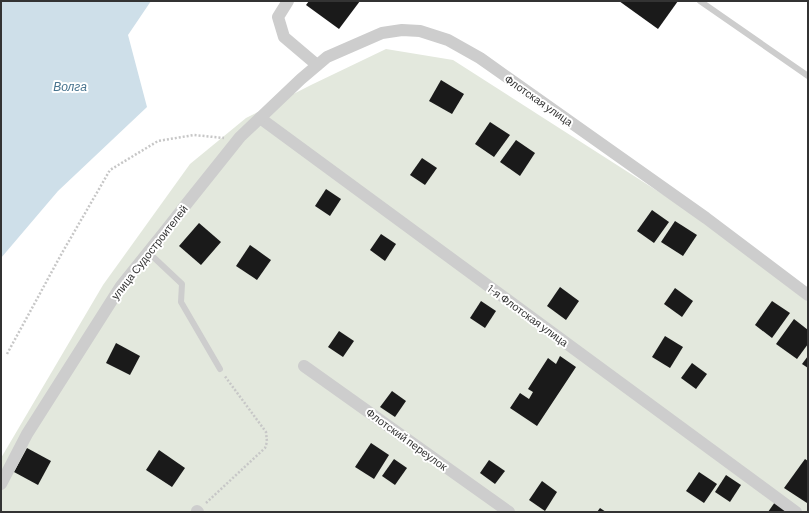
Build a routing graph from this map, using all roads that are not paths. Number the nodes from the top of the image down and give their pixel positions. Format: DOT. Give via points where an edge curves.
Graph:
graph roads {
  1 [pos="288,1"];
  2 [pos="700,1"];
  3 [pos="317,65"];
  4 [pos="808,76"];
  5 [pos="260,118"];
  6 [pos="148,252"];
  7 [pos="808,296"];
  8 [pos="304,366"];
  9 [pos="220,369"];
  10 [pos="1,484"];
  11 [pos="509,512"];
  12 [pos="796,512"];
  1 -- 3 [label="street" via="278,17 284,37"];
  2 -- 4 [label="lane"];
  3 -- 5 [label="street, улица Судостроителей"];
  3 -- 7 [label="street, Флотская улица" via="328,57 382,33 420,31 448,40 487,63 706,218"];
  5 -- 6 [label="street, улица Судостроителей" via="238,139"];
  5 -- 12 [label="street, 1-я Флотская улица"];
  6 -- 9 [label="lane" via="182,284 181,302"];
  6 -- 10 [label="street, улица Судостроителей" via="120,286 27,434"];
  8 -- 11 [label="street, Флотский переулок"];
}
